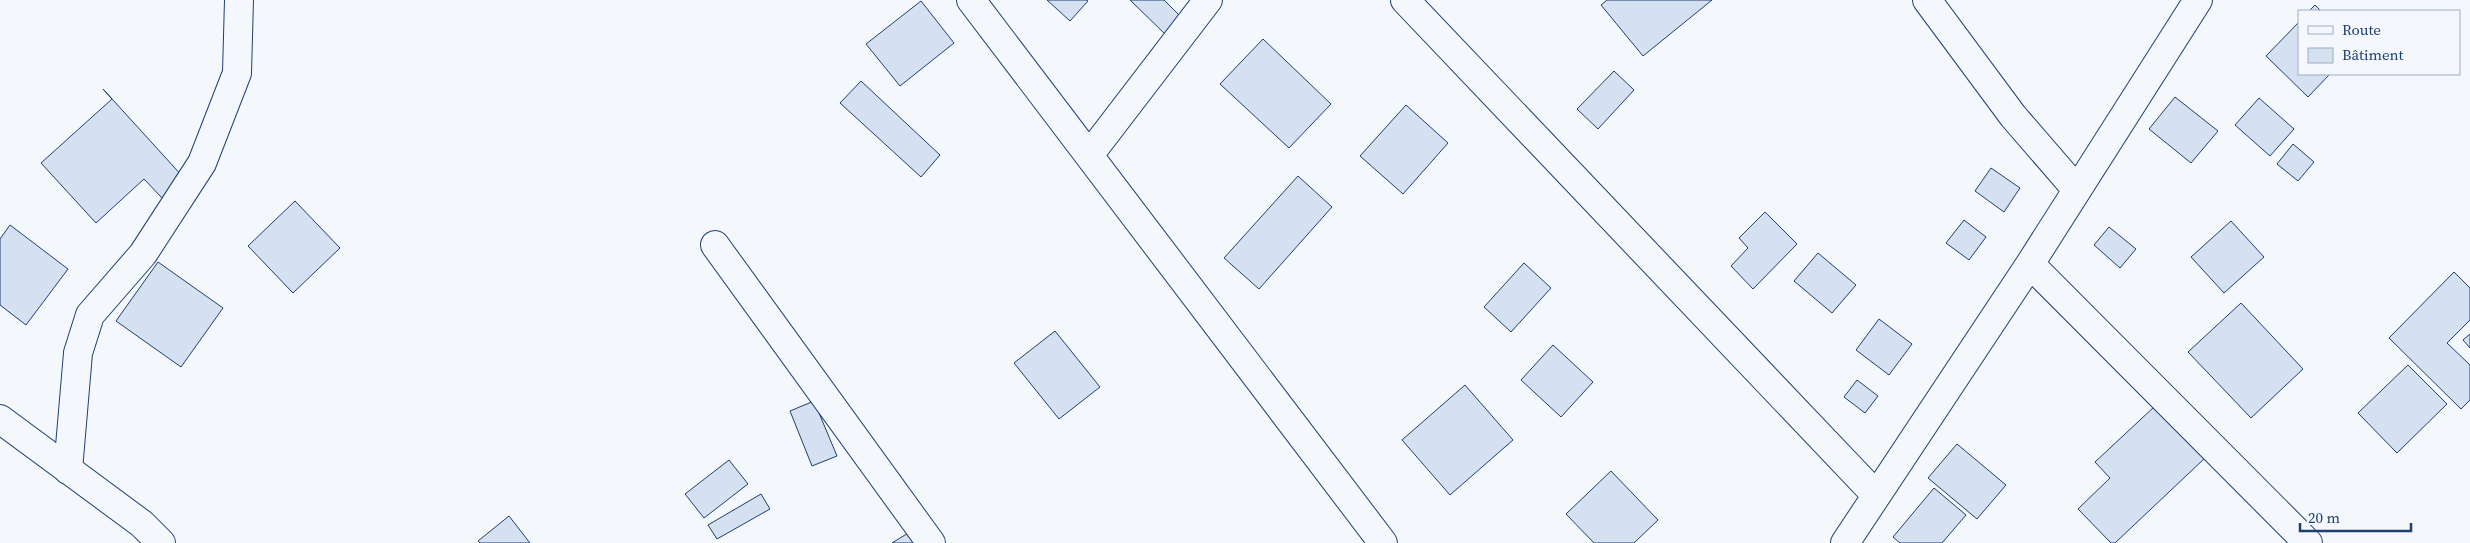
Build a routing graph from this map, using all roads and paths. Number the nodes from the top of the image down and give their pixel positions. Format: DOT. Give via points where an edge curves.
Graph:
graph roads {
  1 [pos="239,0"];
  2 [pos="971,0"];
  3 [pos="1208,0"];
  4 [pos="1404,0"];
  5 [pos="1927,0"];
  6 [pos="2198,0"];
  7 [pos="1090,154"];
  8 [pos="2077,190"];
  9 [pos="715,245"];
  10 [pos="2030,264"];
  11 [pos="0,420"];
  12 [pos="68,470"];
  13 [pos="1876,495"];
  14 [pos="161,543"];
  15 [pos="932,543"];
  16 [pos="1382,543"];
  17 [pos="1845,543"];
  18 [pos="2308,543"];
  1 -- 12 [label="street" via="237,73 202,163 143,254 90,315 78,353"];
  2 -- 7 [label="street"];
  3 -- 7 [label="street"];
  4 -- 13 [label="street"];
  5 -- 8 [label="street" via="2013,116"];
  6 -- 8 [label="street"];
  7 -- 16 [label="street"];
  8 -- 10 [label="street"];
  9 -- 15 [label="street"];
  10 -- 13 [label="street"];
  10 -- 18 [label="street"];
  11 -- 12 [label="street"];
  12 -- 14 [label="street" via="142,524"];
  13 -- 17 [label="street"];
}
